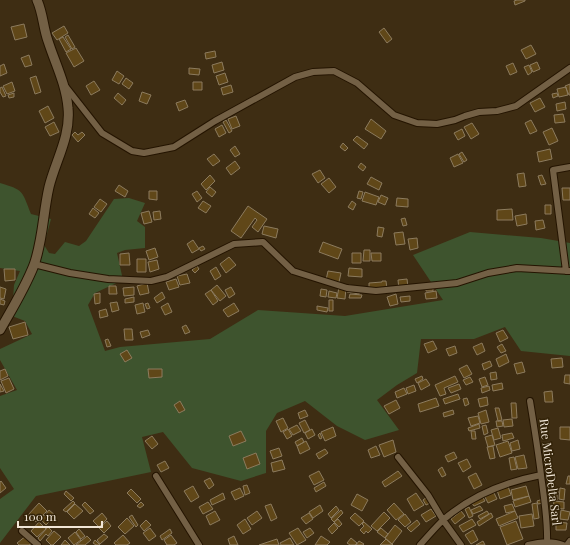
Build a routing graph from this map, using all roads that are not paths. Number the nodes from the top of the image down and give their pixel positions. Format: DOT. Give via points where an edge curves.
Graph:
graph roads {
  1 [pos="37,0"];
  2 [pos="570,68"];
  3 [pos="64,85"];
  4 [pos="570,167"];
  5 [pos="34,264"];
  6 [pos="568,271"];
  7 [pos="0,330"];
  8 [pos="530,401"];
  9 [pos="398,457"];
  10 [pos="541,475"];
  11 [pos="156,476"];
  12 [pos="443,520"];
  13 [pos="22,532"];
  14 [pos="570,541"];
  15 [pos="547,544"];
  16 [pos="38,545"];
  17 [pos="199,545"];
  18 [pos="420,545"];
  19 [pos="461,545"];
  20 [pos="528,545"];
  21 [pos="563,545"];
  22 [pos="567,545"];
  1 -- 3 [label="street" via="47,40"];
  2 -- 3 [label="street" via="516,106 479,112 437,124 417,123 394,115 357,83 334,71 313,72 295,77 174,147 144,153 132,151 102,133"];
  3 -- 5 [label="street" via="68,109 66,134 49,186"];
  4 -- 6 [label="street" via="553,170"];
  5 -- 6 [label="street" via="108,279 151,281 167,277 234,244 263,242 293,271 347,288 376,291 457,283 488,273 517,268"];
  5 -- 7 [label="street"];
  8 -- 10 [label="street, Rue MicroDelta Sarl"];
  9 -- 12 [label="street" via="428,495"];
  10 -- 12 [label="street" via="496,488 465,504"];
  10 -- 15 [label="street, Rue MicroDelta Sarl" via="548,528"];
  11 -- 17 [label="street"];
  12 -- 18 [label="street"];
  12 -- 19 [label="street"];
  13 -- 16 [label="street"];
  14 -- 22 [label="street"];
  15 -- 20 [label="street"];
  15 -- 21 [label="street"];
}
